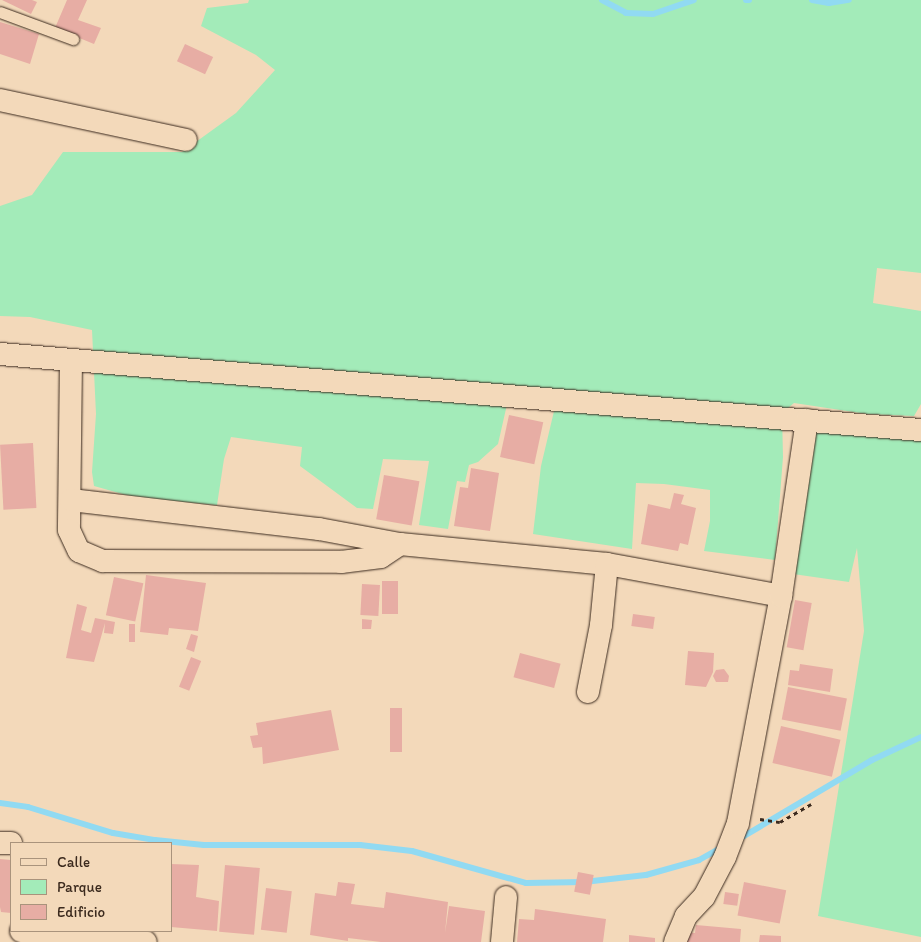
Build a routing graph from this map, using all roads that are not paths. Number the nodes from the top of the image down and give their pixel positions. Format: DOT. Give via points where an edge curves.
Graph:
graph roads {
  1 [pos="0,12"];
  2 [pos="73,39"];
  3 [pos="0,100"];
  4 [pos="186,140"];
  5 [pos="0,354"];
  6 [pos="71,360"];
  7 [pos="807,420"];
  8 [pos="921,430"];
  9 [pos="71,500"];
  10 [pos="400,544"];
  11 [pos="607,564"];
  12 [pos="781,596"];
  13 [pos="588,692"];
  14 [pos="506,897"];
  15 [pos="32,932"];
  16 [pos="139,942"];
  17 [pos="502,942"];
  18 [pos="674,942"];
  1 -- 2 [label="lane"];
  3 -- 4 [label="street"];
  5 -- 6 [label="street"];
  6 -- 7 [label="street"];
  6 -- 9 [label="street"];
  7 -- 8 [label="street"];
  7 -- 12 [label="street"];
  9 -- 10 [label="street" via="319,529"];
  9 -- 10 [label="street" via="69,530 79,551 103,561 341,562 381,557"];
  10 -- 11 [label="street"];
  11 -- 12 [label="street"];
  11 -- 13 [label="street" via="602,625"];
  12 -- 18 [label="street" via="738,822 725,857 704,897 686,916"];
  14 -- 17 [label="street"];
  15 -- 16 [label="street"];
}
